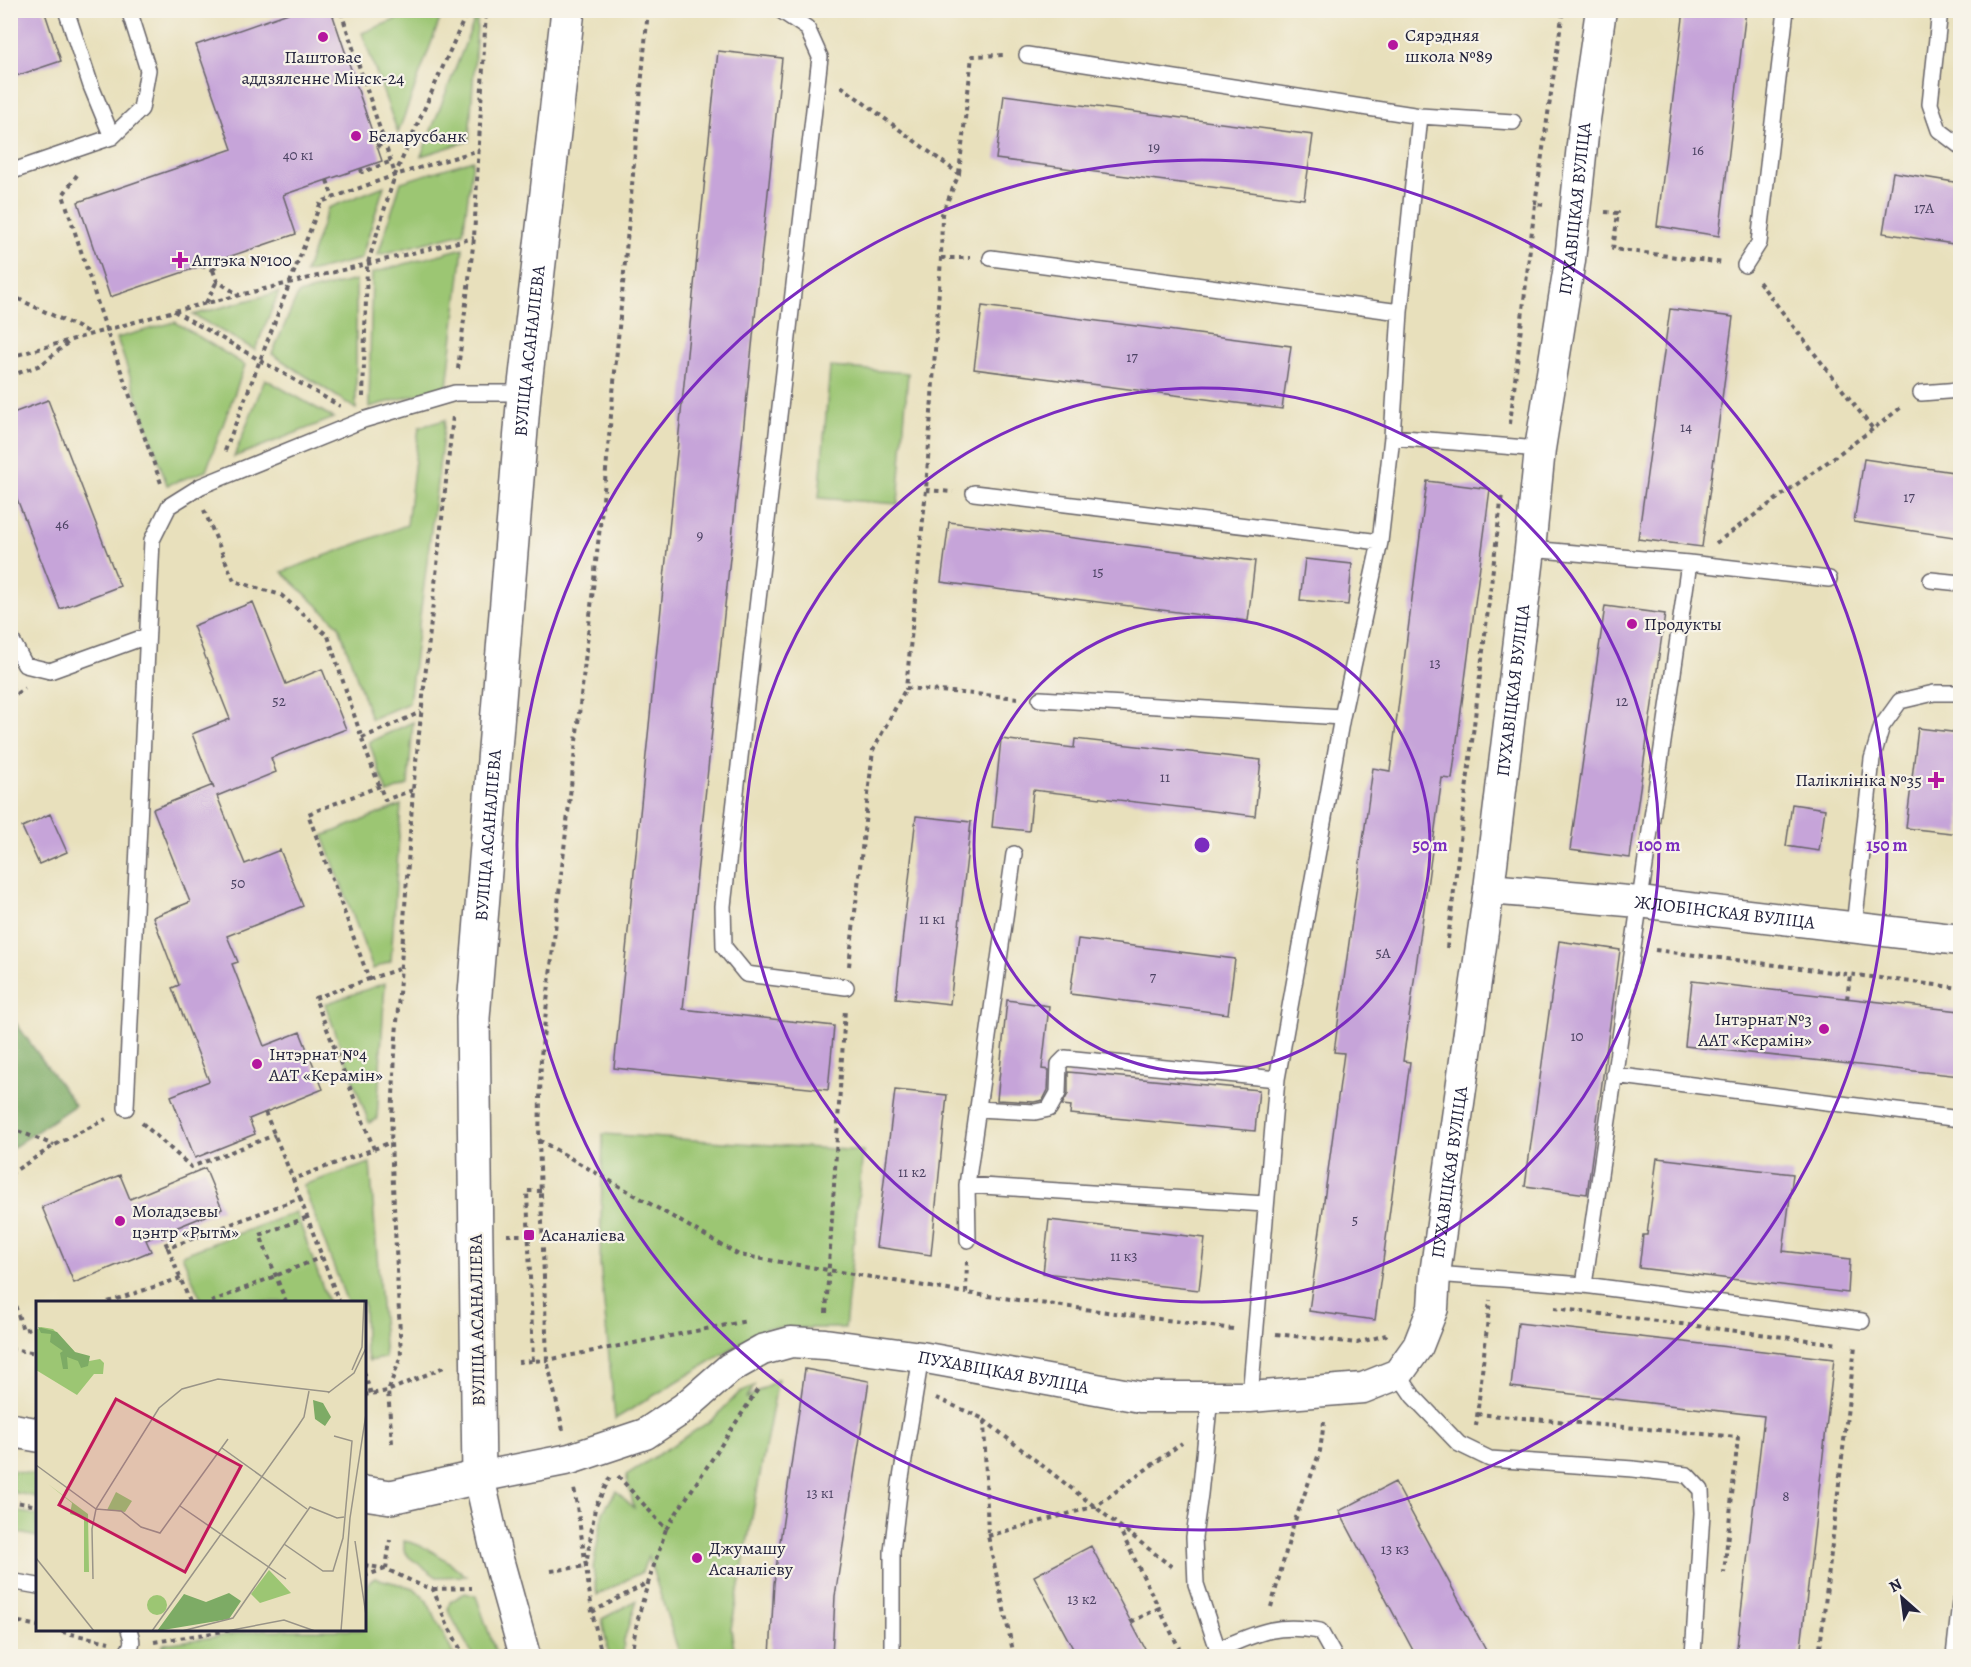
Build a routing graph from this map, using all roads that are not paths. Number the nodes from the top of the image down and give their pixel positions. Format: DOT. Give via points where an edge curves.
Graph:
graph roads {
  1 [pos="66,10"];
  2 [pos="568,10"];
  3 [pos="780,10"];
  4 [pos="1602,10"];
  5 [pos="1786,10"];
  6 [pos="1940,10"];
  7 [pos="134,12"];
  8 [pos="1027,55"];
  9 [pos="1420,116"];
  10 [pos="1513,122"];
  11 [pos="112,137"];
  12 [pos="1960,146"];
  13 [pos="10,172"];
  14 [pos="991,258"];
  15 [pos="1745,265"];
  16 [pos="1400,312"];
  17 [pos="1960,390"];
  18 [pos="524,393"];
  19 [pos="1921,393"];
  20 [pos="1392,437"];
  21 [pos="1540,449"];
  22 [pos="974,493"];
  23 [pos="1380,542"];
  24 [pos="1530,549"];
  25 [pos="1689,563"];
  26 [pos="1829,579"];
  27 [pos="1931,580"];
  28 [pos="1960,583"];
  29 [pos="147,636"];
  30 [pos="10,637"];
  31 [pos="1960,693"];
  32 [pos="1040,699"];
  33 [pos="1342,717"];
  34 [pos="1014,854"];
  35 [pos="1489,889"];
  36 [pos="1639,902"];
  37 [pos="1854,927"];
  38 [pos="1960,940"];
  39 [pos="846,987"];
  40 [pos="1614,1075"];
  41 [pos="1277,1079"];
  42 [pos="126,1108"];
  43 [pos="977,1109"];
  44 [pos="1960,1119"];
  45 [pos="967,1185"];
  46 [pos="1265,1204"];
  47 [pos="968,1240"];
  48 [pos="1435,1274"];
  49 [pos="1584,1285"];
  50 [pos="1862,1321"];
  51 [pos="921,1357"];
  52 [pos="1398,1374"];
  53 [pos="1250,1397"];
  54 [pos="1208,1411"];
  55 [pos="10,1430"];
  56 [pos="36,1435"];
  57 [pos="479,1478"];
  58 [pos="366,1493"];
  59 [pos="10,1581"];
  60 [pos="36,1586"];
  61 [pos="1960,1602"];
  62 [pos="130,1631"];
  63 [pos="1218,1653"];
  64 [pos="125,1656"];
  65 [pos="525,1656"];
  66 [pos="892,1656"];
  67 [pos="1334,1656"];
  68 [pos="1693,1656"];
  69 [pos="1954,1656"];
  1 -- 11 [label="lane"];
  2 -- 18 [label="main road, ВУЛІЦА АСАНАЛІЕВА"];
  3 -- 39 [label="lane" via="807,28 820,57 723,906 724,947 746,974"];
  4 -- 21 [label="street, ПУХАВІЦКАЯ ВУЛІЦА" via="1584,126 1570,260"];
  5 -- 15 [label="lane" via="1759,243"];
  6 -- 12 [label="lane" via="1930,104 1939,130"];
  7 -- 11 [label="lane" via="148,70 141,109"];
  8 -- 9 [label="lane"];
  9 -- 10 [label="lane"];
  9 -- 16 [label="lane"];
  11 -- 13 [label="lane"];
  14 -- 16 [label="lane"];
  16 -- 20 [label="lane"];
  17 -- 19 [label="lane"];
  18 -- 29 [label="lane" via="455,393 393,418 363,420 213,481 169,506 152,540"];
  18 -- 57 [label="main road, ВУЛІЦА АСАНАЛІЕВА" via="473,1018"];
  20 -- 21 [label="lane"];
  20 -- 23 [label="lane"];
  21 -- 24 [label="street, ПУХАВІЦКАЯ ВУЛІЦА"];
  22 -- 23 [label="lane"];
  23 -- 33 [label="lane"];
  24 -- 25 [label="lane"];
  24 -- 35 [label="street, ПУХАВІЦКАЯ ВУЛІЦА"];
  25 -- 26 [label="lane"];
  25 -- 36 [label="lane"];
  27 -- 28 [label="lane"];
  29 -- 30 [label="lane" via="50,671 25,665"];
  29 -- 42 [label="lane"];
  31 -- 37 [label="lane" via="1934,693 1900,701 1882,726 1872,759"];
  32 -- 33 [label="lane"];
  33 -- 41 [label="lane"];
  34 -- 43 [label="lane"];
  35 -- 36 [label="street, ЖЛОБІНСКАЯ ВУЛІЦА"];
  35 -- 48 [label="street, ПУХАВІЦКАЯ ВУЛІЦА"];
  36 -- 37 [label="street, ЖЛОБІНСКАЯ ВУЛІЦА"];
  36 -- 40 [label="lane"];
  37 -- 38 [label="street, ЖЛОБІНСКАЯ ВУЛІЦА"];
  40 -- 44 [label="lane"];
  40 -- 49 [label="lane"];
  41 -- 43 [label="lane" via="1065,1058 1059,1064 1058,1093 1049,1109"];
  41 -- 46 [label="lane"];
  43 -- 45 [label="lane"];
  45 -- 46 [label="lane"];
  45 -- 47 [label="lane"];
  46 -- 53 [label="lane"];
  48 -- 49 [label="lane"];
  48 -- 52 [label="street, ПУХАВІЦКАЯ ВУЛІЦА" via="1429,1317 1418,1346"];
  49 -- 50 [label="lane"];
  51 -- 54 [label="street, ПУХАВІЦКАЯ ВУЛІЦА"];
  51 -- 57 [label="street, ПУХАВІЦКАЯ ВУЛІЦА" via="825,1344 791,1342 772,1347 730,1368 684,1408 645,1434 570,1459"];
  51 -- 66 [label="lane" via="892,1552"];
  52 -- 53 [label="street, ПУХАВІЦКАЯ ВУЛІЦА" via="1363,1388"];
  52 -- 68 [label="lane" via="1413,1396 1459,1444 1490,1459 1687,1475 1701,1490 1702,1513"];
  53 -- 54 [label="street, ПУХАВІЦКАЯ ВУЛІЦА"];
  54 -- 63 [label="lane" via="1194,1537 1196,1584"];
  55 -- 56 [label="main road"];
  57 -- 58 [label="main road" via="391,1497"];
  57 -- 65 [label="street, ВУЛІЦА АСАНАЛІЕВА"];
  59 -- 60 [label="lane"];
  61 -- 69 [label="lane"];
  62 -- 64 [label="lane" via="132,1647"];
  63 -- 67 [label="lane" via="1264,1630 1297,1627 1320,1631"];
}
